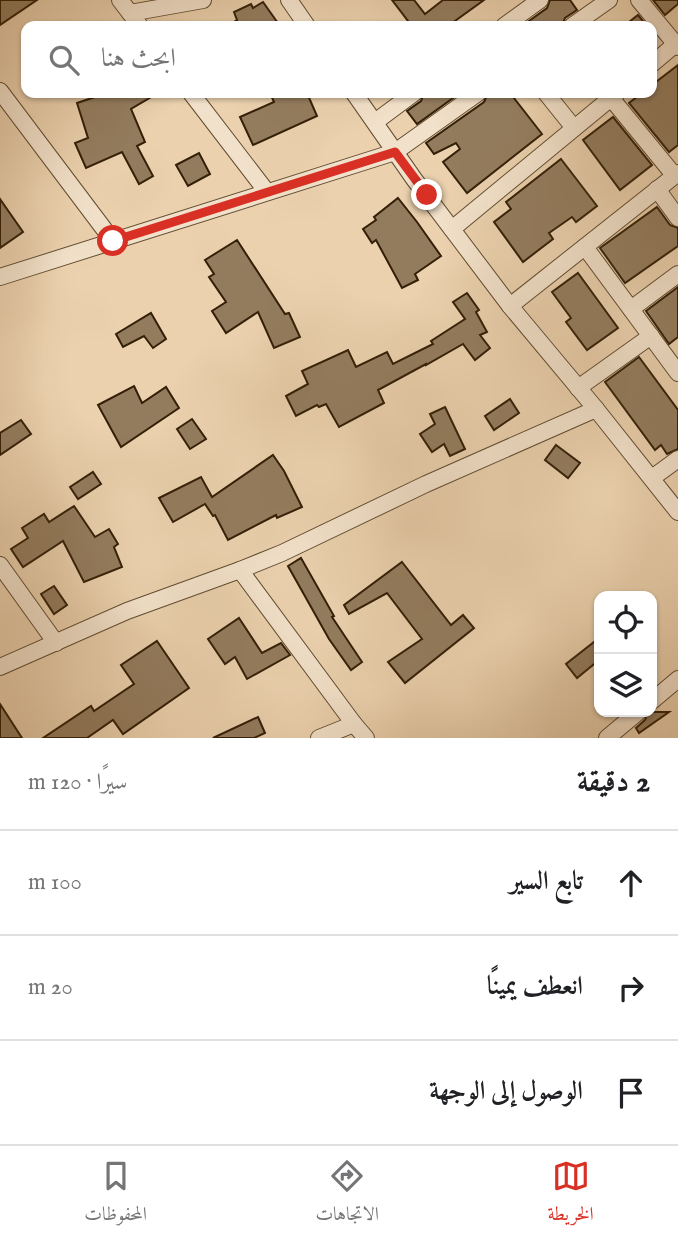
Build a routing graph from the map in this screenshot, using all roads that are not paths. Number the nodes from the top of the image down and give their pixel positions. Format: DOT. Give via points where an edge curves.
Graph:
graph roads {
  1 [pos="203,0"];
  2 [pos="289,0"];
  3 [pos="540,0"];
  4 [pos="609,0"];
  5 [pos="639,0"];
  6 [pos="130,13"];
  7 [pos="304,21"];
  8 [pos="511,21"];
  9 [pos="579,21"];
  10 [pos="657,21"];
  11 [pos="657,21"];
  12 [pos="677,45"];
  13 [pos="657,60"];
  14 [pos="0,91"];
  15 [pos="195,98"];
  16 [pos="358,98"];
  17 [pos="407,98"];
  18 [pos="471,98"];
  19 [pos="550,98"];
  20 [pos="610,98"];
  21 [pos="616,98"];
  22 [pos="375,122"];
  23 [pos="573,128"];
  24 [pos="395,152"];
  25 [pos="676,174"];
  26 [pos="657,189"];
  27 [pos="267,192"];
  28 [pos="678,218"];
  29 [pos="452,229"];
  30 [pos="113,241"];
  31 [pos="585,247"];
  32 [pos="678,274"];
  33 [pos="0,277"];
  34 [pos="510,306"];
  35 [pos="631,309"];
  36 [pos="651,336"];
  37 [pos="678,372"];
  38 [pos="578,388"];
  39 [pos="596,409"];
  40 [pos="678,459"];
  41 [pos="652,478"];
  42 [pos="678,512"];
  43 [pos="0,565"];
  44 [pos="240,570"];
  45 [pos="56,643"];
  46 [pos="0,667"];
  47 [pos="678,679"];
  48 [pos="657,697"];
  49 [pos="632,717"];
  50 [pos="354,724"];
  51 [pos="319,738"];
  52 [pos="366,738"];
  53 [pos="607,738"];
  1 -- 6 [label="street"];
  2 -- 7 [label="street"];
  3 -- 8 [label="street"];
  4 -- 9 [label="street"];
  5 -- 11 [label="street"];
  10 -- 12 [label="street"];
  12 -- 13 [label="street"];
  14 -- 30 [label="street"];
  15 -- 27 [label="street"];
  16 -- 22 [label="street"];
  17 -- 22 [label="street"];
  18 -- 24 [label="street"];
  19 -- 23 [label="street"];
  20 -- 23 [label="street"];
  21 -- 25 [label="street"];
  22 -- 24 [label="street"];
  23 -- 29 [label="street"];
  24 -- 27 [label="street"];
  24 -- 29 [label="street"];
  25 -- 26 [label="street"];
  26 -- 28 [label="street"];
  26 -- 31 [label="street"];
  27 -- 30 [label="street"];
  29 -- 34 [label="street"];
  30 -- 33 [label="street"];
  31 -- 34 [label="street"];
  31 -- 35 [label="street"];
  32 -- 35 [label="street"];
  34 -- 38 [label="street"];
  35 -- 36 [label="street"];
  36 -- 37 [label="street"];
  36 -- 38 [label="street"];
  38 -- 39 [label="street"];
  39 -- 41 [label="street"];
  39 -- 44 [label="street"];
  40 -- 41 [label="street"];
  41 -- 42 [label="street"];
  43 -- 45 [label="street"];
  44 -- 45 [label="street" via="127,611"];
  44 -- 50 [label="street"];
  45 -- 46 [label="street"];
  47 -- 48 [label="street"];
  49 -- 53 [label="street"];
  50 -- 51 [label="street"];
  50 -- 52 [label="street"];
}
